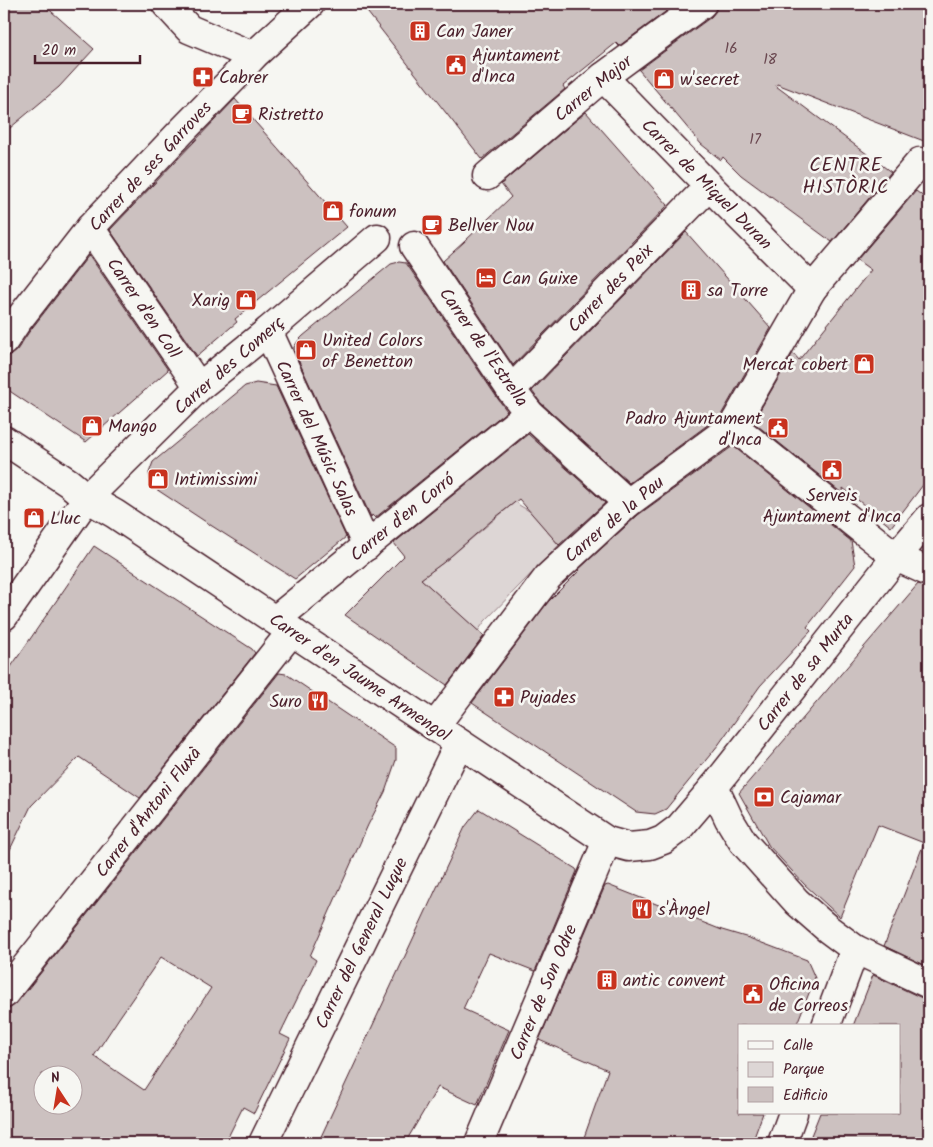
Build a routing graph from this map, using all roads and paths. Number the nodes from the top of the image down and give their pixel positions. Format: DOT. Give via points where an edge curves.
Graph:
graph roads {
  1 [pos="166,4"];
  2 [pos="310,4"];
  3 [pos="699,4"];
  4 [pos="252,56"];
  5 [pos="603,77"];
  6 [pos="929,165"];
  7 [pos="487,176"];
  8 [pos="709,186"];
  9 [pos="90,228"];
  10 [pos="377,238"];
  11 [pos="414,246"];
  12 [pos="812,289"];
  13 [pos="268,331"];
  14 [pos="4,341"];
  15 [pos="199,387"];
  16 [pos="511,390"];
  17 [pos="529,413"];
  18 [pos="733,426"];
  19 [pos="4,440"];
  20 [pos="87,498"];
  21 [pos="628,503"];
  22 [pos="929,518"];
  23 [pos="367,546"];
  24 [pos="896,557"];
  25 [pos="929,572"];
  26 [pos="4,616"];
  27 [pos="283,625"];
  28 [pos="435,726"];
  29 [pos="459,743"];
  30 [pos="714,787"];
  31 [pos="607,841"];
  32 [pos="855,949"];
  33 [pos="929,984"];
  34 [pos="4,994"];
  35 [pos="827,1024"];
  36 [pos="793,1114"];
  37 [pos="263,1143"];
  38 [pos="479,1143"];
  39 [pos="782,1143"];
  1 -- 4 [label="street" via="190,29"];
  2 -- 4 [label="street, Carrer de ses Garroves"];
  3 -- 5 [label="street, Carrer Major"];
  4 -- 9 [label="street, Carrer de ses Garroves"];
  5 -- 7 [label="street, Carrer Major"];
  5 -- 8 [label="street, Carrer de Miquel Duran"];
  6 -- 12 [label="street, Carrer de la Pau" via="920,162"];
  8 -- 12 [label="street, Carrer de Miquel Duran"];
  8 -- 16 [label="street, Carrer des Peix"];
  9 -- 14 [label="street, Carrer de ses Garroves"];
  9 -- 15 [label="street, Carrer d'en Coll"];
  10 -- 13 [label="street, Carrer des Comerç"];
  11 -- 16 [label="street, Carrer de l'Estrella"];
  12 -- 18 [label="street, Carrer de la Pau"];
  13 -- 15 [label="street, Carrer des Comerç"];
  13 -- 23 [label="street, Carrer del Músic Salas"];
  15 -- 20 [label="street, Carrer des Comerç"];
  16 -- 17 [label="street, Carrer de l'Estrella"];
  17 -- 21 [label="street, Carrer de l'Estrella"];
  17 -- 23 [label="street, Carrer d'en Corró"];
  18 -- 21 [label="street, Carrer de la Pau"];
  18 -- 24 [label="street"];
  19 -- 20 [label="street, Carrer d'en Jaume Armengol"];
  20 -- 26 [label="street, Carrer des Comerç"];
  20 -- 27 [label="street, Carrer d'en Jaume Armengol"];
  21 -- 28 [label="street, Carrer de la Pau" via="548,577"];
  22 -- 24 [label="street, Carrer de sa Murta"];
  23 -- 27 [label="street, Carrer d'en Corró"];
  24 -- 25 [label="street"];
  24 -- 30 [label="street, Carrer de sa Murta"];
  27 -- 28 [label="street, Carrer d'en Jaume Armengol"];
  27 -- 34 [label="street, Carrer d'Antoni Fluxà"];
  28 -- 29 [label="street, Carrer d'en Jaume Armengol"];
  29 -- 31 [label="street, Carrer d'en Jaume Armengol"];
  29 -- 37 [label="street, Carrer del General Luque"];
  30 -- 31 [label="street, Carrer d'en Jaume Armengol" via="679,828 663,840 630,847"];
  30 -- 32 [label="street" via="743,842 797,902"];
  31 -- 38 [label="street, Carrer de Son Odre"];
  32 -- 33 [label="street"];
  32 -- 35 [label="street"];
  36 -- 39 [label="street"];
}
